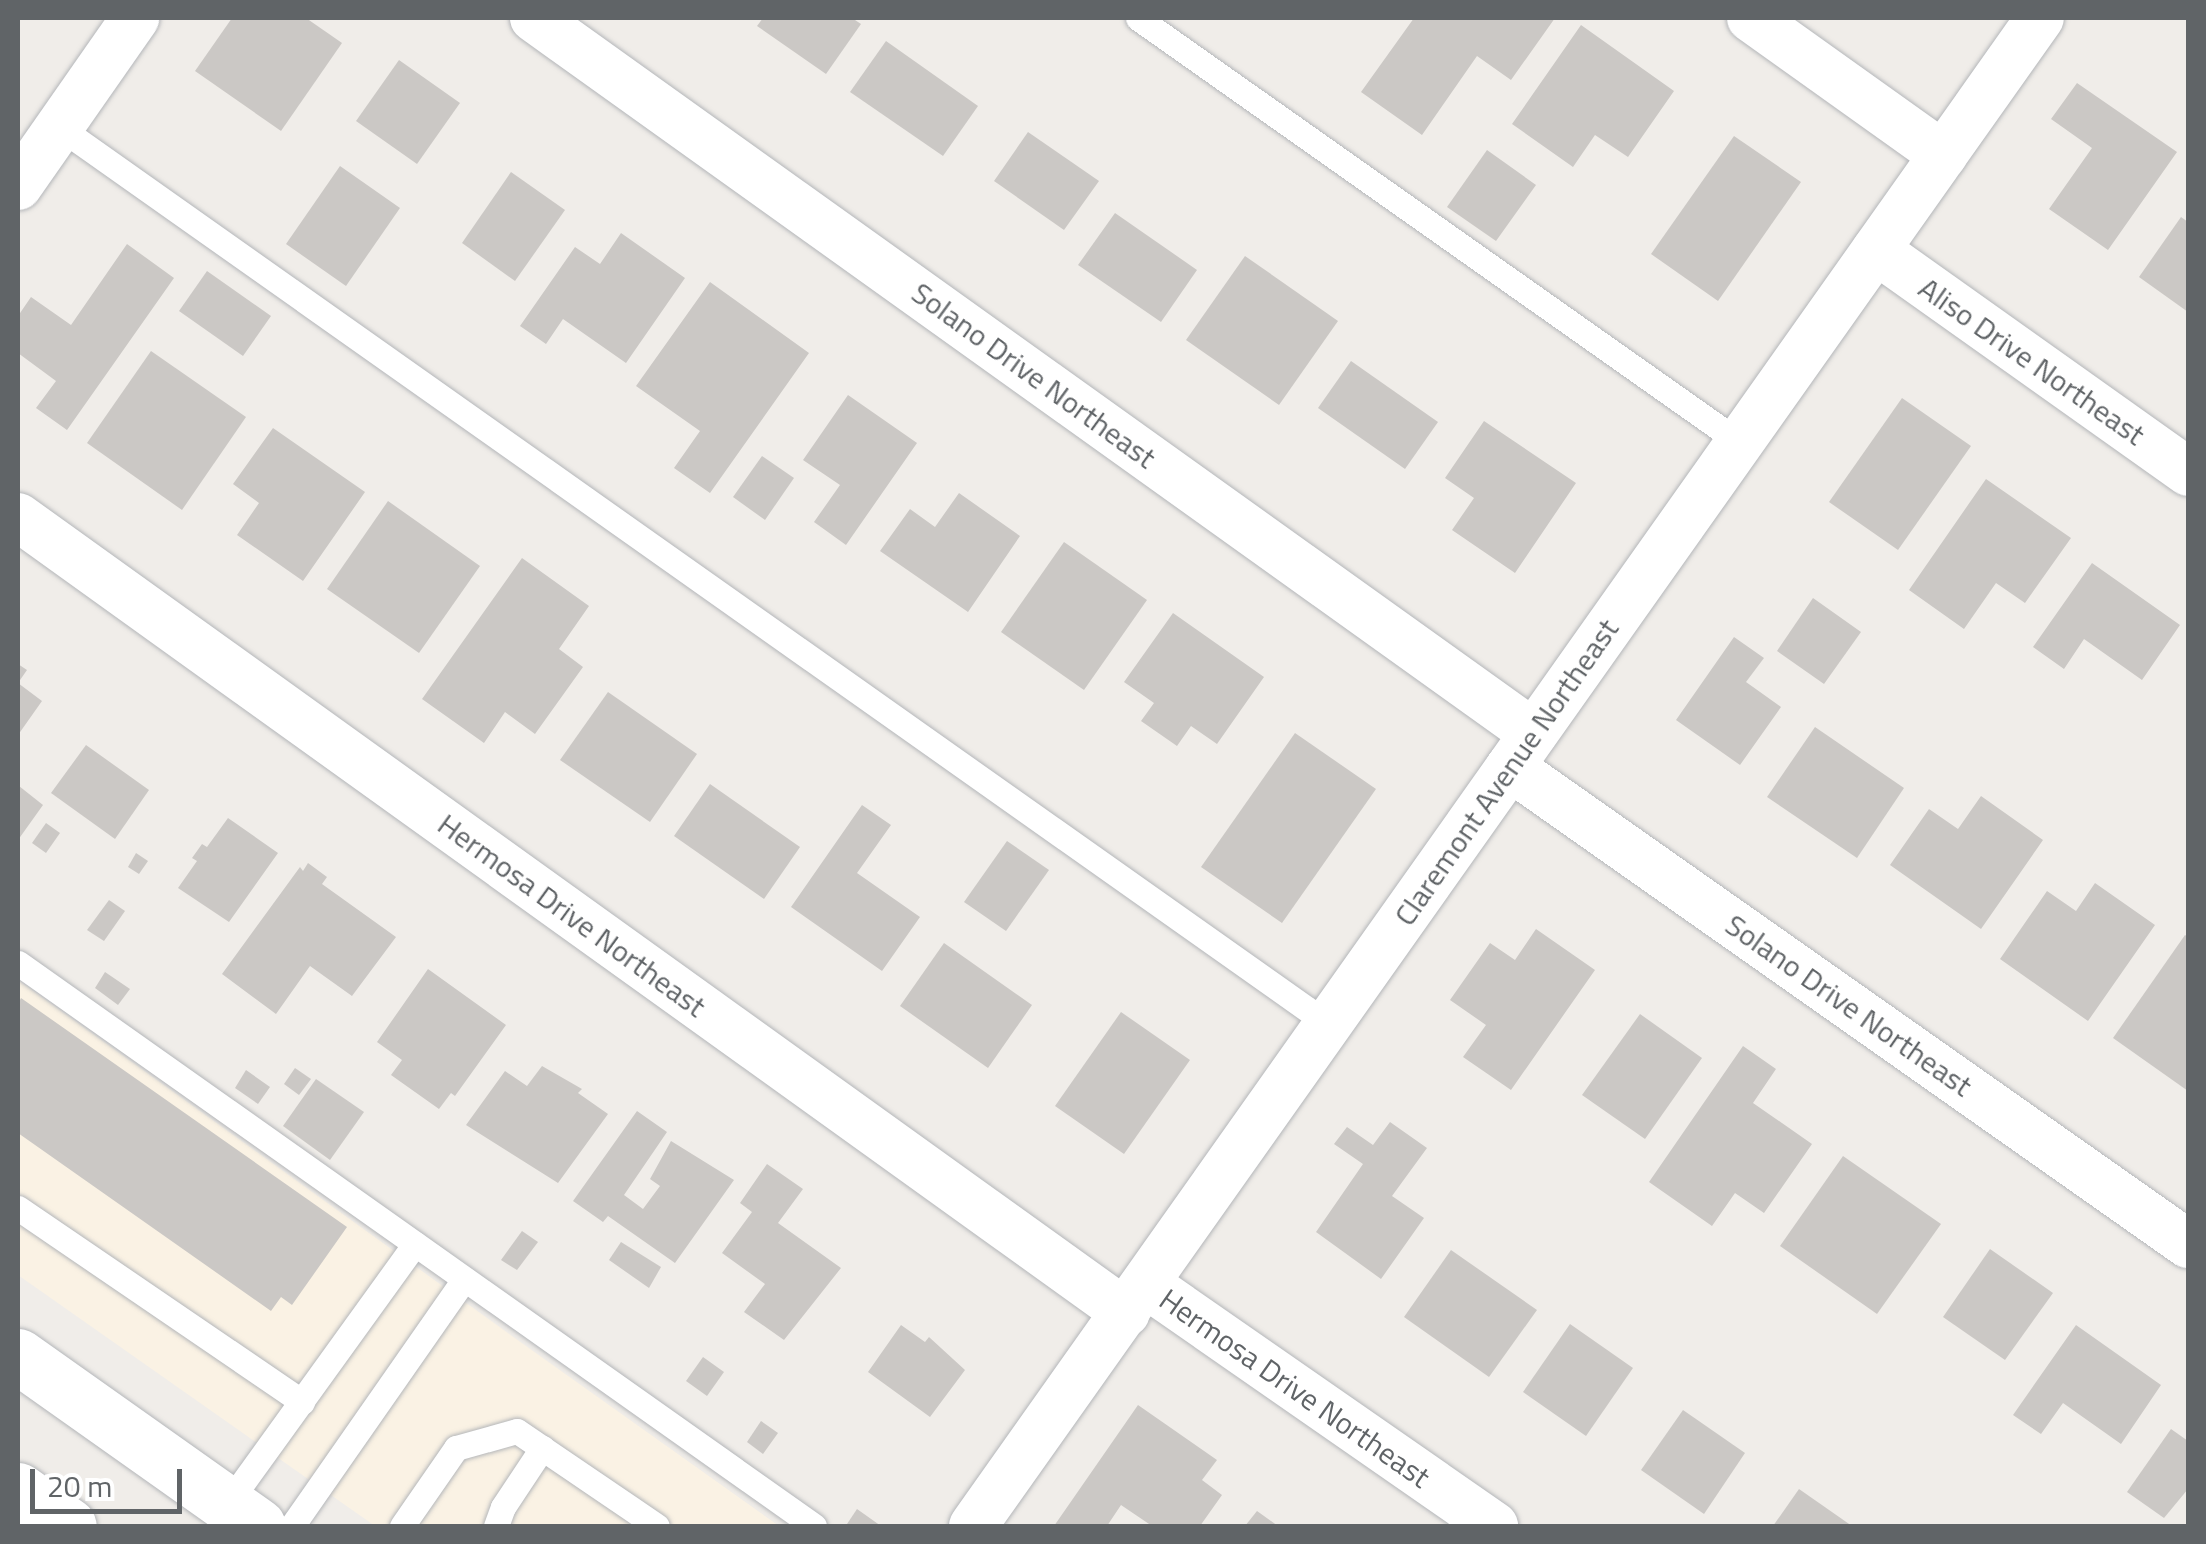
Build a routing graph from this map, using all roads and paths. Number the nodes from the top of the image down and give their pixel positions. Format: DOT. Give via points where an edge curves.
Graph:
graph roads {
  1 [pos="135,18"];
  2 [pos="534,18"];
  3 [pos="1138,18"];
  4 [pos="1751,18"];
  5 [pos="2040,18"];
  6 [pos="59,126"];
  7 [pos="1943,155"];
  8 [pos="18,186"];
  9 [pos="1876,250"];
  10 [pos="1739,442"];
  11 [pos="2188,472"];
  12 [pos="18,517"];
  13 [pos="1521,750"];
  14 [pos="18,963"];
  15 [pos="1328,1024"];
  16 [pos="18,1208"];
  17 [pos="414,1244"];
  18 [pos="2188,1244"];
  19 [pos="464,1279"];
  20 [pos="1136,1299"];
  21 [pos="18,1356"];
  22 [pos="302,1402"];
  23 [pos="542,1448"];
  24 [pos="18,1490"];
  25 [pos="232,1519"];
  26 [pos="69,1526"];
  27 [pos="292,1526"];
  28 [pos="402,1526"];
  29 [pos="496,1526"];
  30 [pos="657,1526"];
  31 [pos="814,1526"];
  32 [pos="973,1526"];
  33 [pos="1494,1526"];
  1 -- 6 [label="street"];
  2 -- 13 [label="street, Solano Drive Northeast"];
  3 -- 10 [label="lane"];
  4 -- 7 [label="street"];
  5 -- 7 [label="street, Claremont Avenue Northeast"];
  6 -- 8 [label="street"];
  6 -- 15 [label="lane"];
  7 -- 9 [label="street, Claremont Avenue Northeast"];
  9 -- 10 [label="street, Claremont Avenue Northeast"];
  9 -- 11 [label="street, Aliso Drive Northeast"];
  10 -- 13 [label="street, Claremont Avenue Northeast"];
  12 -- 20 [label="street, Hermosa Drive Northeast"];
  13 -- 15 [label="street, Claremont Avenue Northeast"];
  13 -- 18 [label="street, Solano Drive Northeast"];
  14 -- 17 [label="lane"];
  15 -- 20 [label="street, Claremont Avenue Northeast"];
  16 -- 22 [label="lane"];
  17 -- 19 [label="lane"];
  17 -- 22 [label="lane"];
  19 -- 27 [label="lane"];
  19 -- 31 [label="lane"];
  20 -- 32 [label="street, Claremont Avenue Northeast"];
  20 -- 33 [label="street, Hermosa Drive Northeast"];
  21 -- 25 [label="main road"];
  22 -- 25 [label="lane"];
  23 -- 28 [label="lane" via="517,1431 456,1448"];
  23 -- 29 [label="lane"];
  23 -- 30 [label="lane"];
  24 -- 26 [label="main road"];
}
